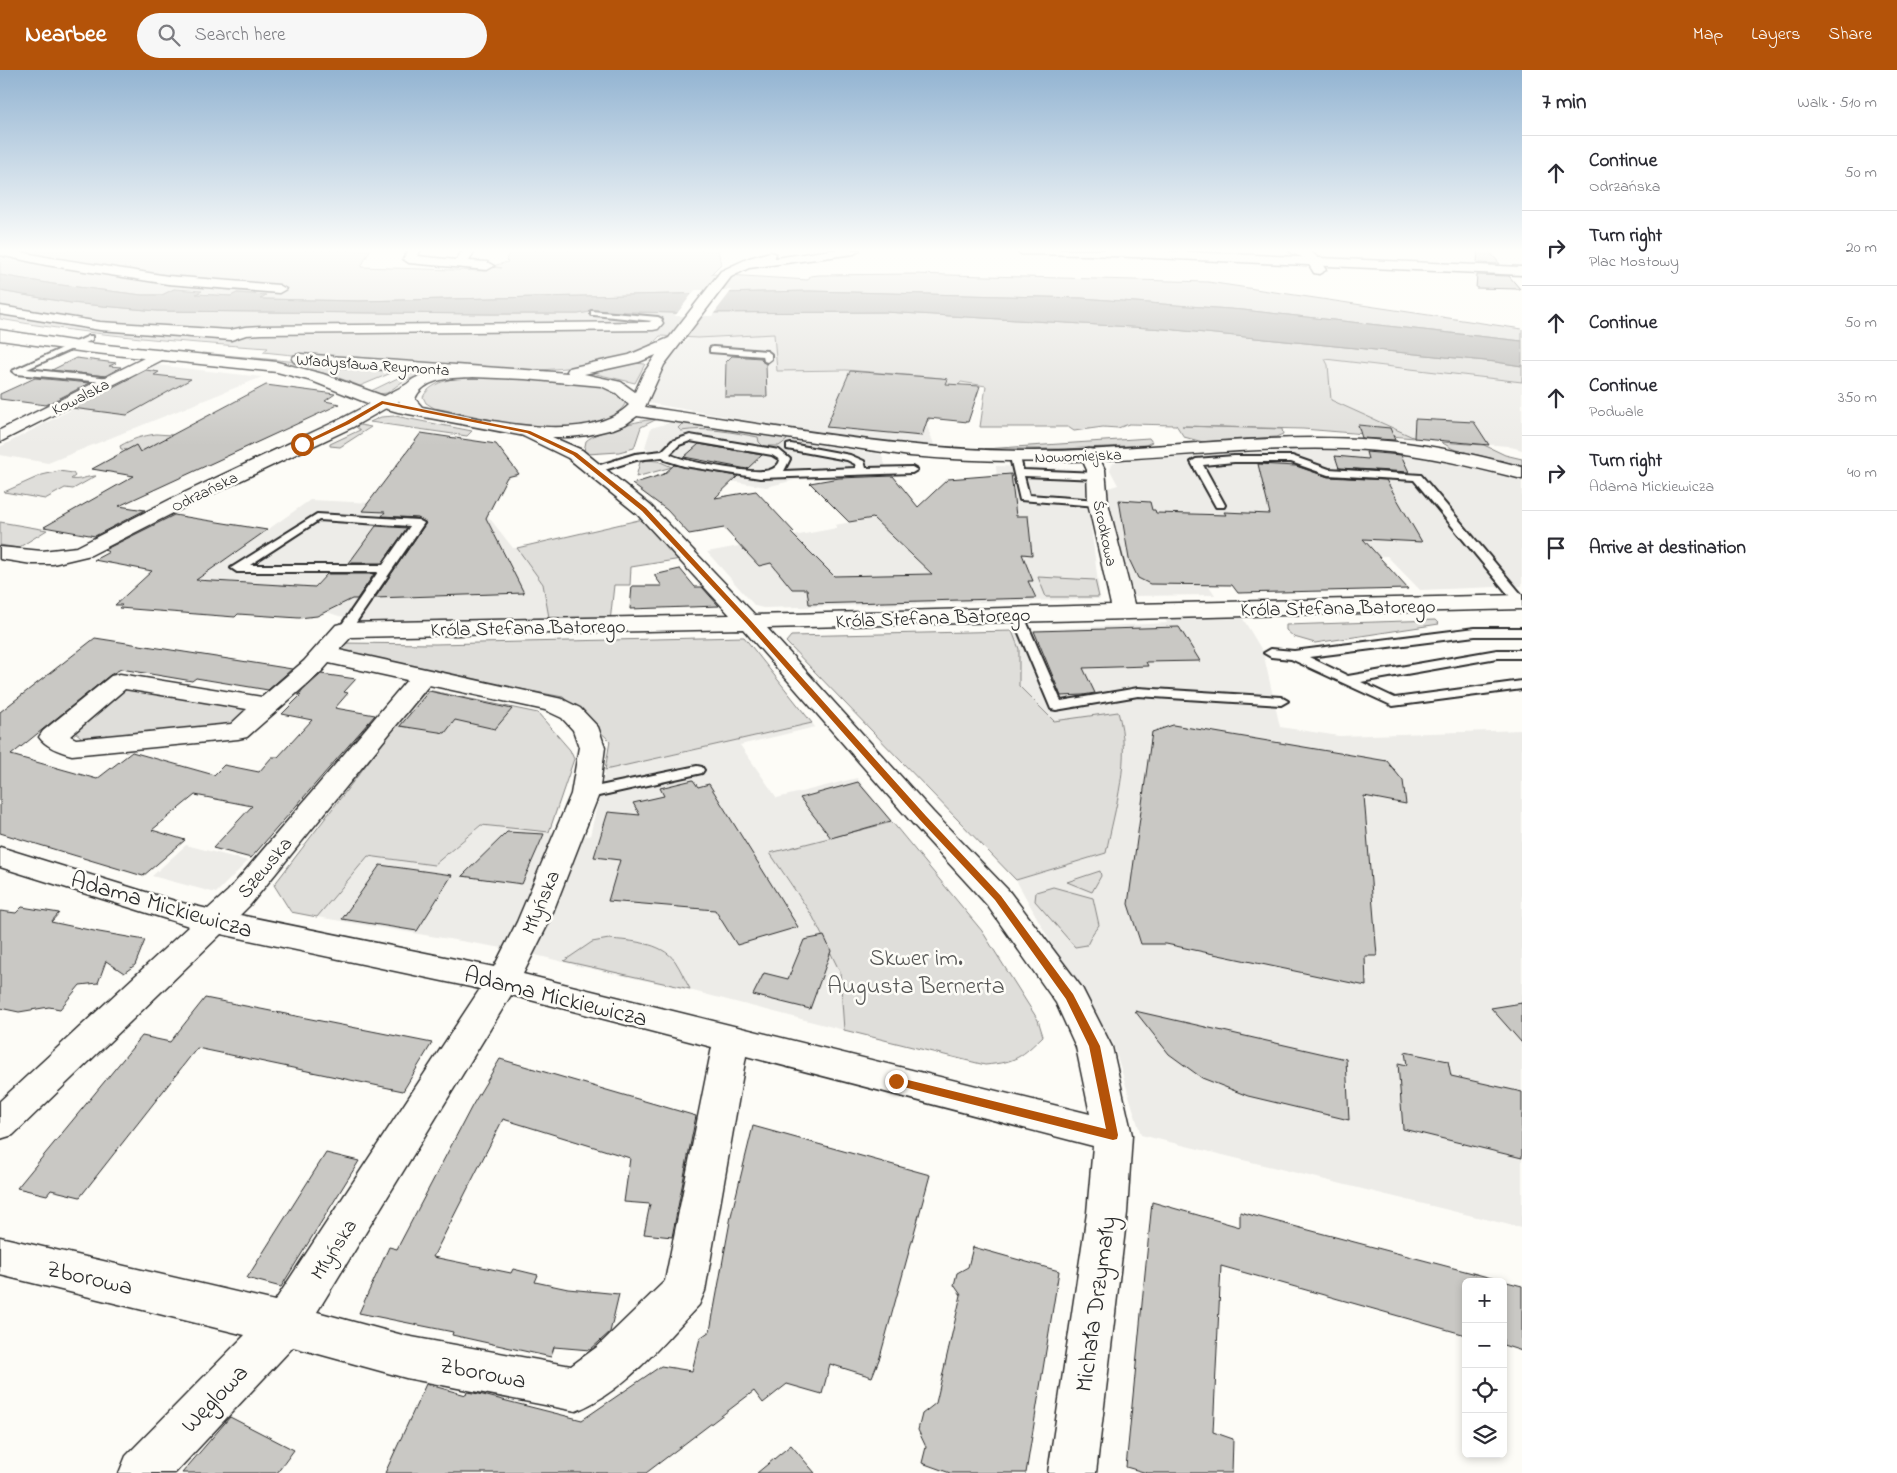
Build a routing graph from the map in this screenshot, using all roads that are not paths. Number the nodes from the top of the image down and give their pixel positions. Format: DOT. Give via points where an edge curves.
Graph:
graph roads {
  1 [pos="34,315"];
  2 [pos="102,315"];
  3 [pos="617,315"];
  4 [pos="693,315"];
  5 [pos="656,322"];
  6 [pos="0,326"];
  7 [pos="0,335"];
  8 [pos="89,338"];
  9 [pos="675,338"];
  10 [pos="72,346"];
  11 [pos="713,350"];
  12 [pos="160,355"];
  13 [pos="768,359"];
  14 [pos="478,371"];
  15 [pos="525,374"];
  16 [pos="110,381"];
  17 [pos="413,386"];
  18 [pos="382,402"];
  19 [pos="636,408"];
  20 [pos="416,410"];
  21 [pos="588,430"];
  22 [pos="529,432"];
  23 [pos="0,437"];
  24 [pos="795,441"];
  25 [pos="775,452"];
  26 [pos="575,454"];
  27 [pos="666,454"];
  28 [pos="1089,455"];
  29 [pos="1017,465"];
  30 [pos="595,470"];
  31 [pos="912,470"];
  32 [pos="861,471"];
  33 [pos="742,473"];
  34 [pos="1522,473"];
  35 [pos="760,475"];
  36 [pos="1098,476"];
  37 [pos="1098,503"];
  38 [pos="1220,505"];
  39 [pos="10,554"];
  40 [pos="386,569"];
  41 [pos="1522,602"];
  42 [pos="1124,611"];
  43 [pos="1017,614"];
  44 [pos="749,622"];
  45 [pos="344,630"];
  46 [pos="1522,632"];
  47 [pos="1271,653"];
  48 [pos="323,654"];
  49 [pos="1522,654"];
  50 [pos="1294,656"];
  51 [pos="423,676"];
  52 [pos="1346,680"];
  53 [pos="1522,685"];
  54 [pos="1281,701"];
  55 [pos="266,705"];
  56 [pos="697,770"];
  57 [pos="585,794"];
  58 [pos="0,857"];
  59 [pos="216,920"];
  60 [pos="503,981"];
  61 [pos="731,1039"];
  62 [pos="0,1124"];
  63 [pos="1113,1135"];
  64 [pos="0,1256"];
  65 [pos="285,1324"];
  66 [pos="143,1473"];
  67 [pos="1072,1473"];
  1 -- 5 [label="street" via="100,326 231,335 262,330 653,326"];
  2 -- 5 [label="street" via="238,323"];
  3 -- 5 [label="lane" via="658,320"];
  4 -- 9 [label="street"];
  6 -- 8 [label="street, Władysława Reymonta"];
  7 -- 10 [label="street, Władysława Reymonta"];
  8 -- 10 [label="lane"];
  8 -- 14 [label="street, Władysława Reymonta" via="340,363"];
  9 -- 15 [label="street" via="633,359 607,366"];
  9 -- 19 [label="street" via="652,370"];
  10 -- 12 [label="street, Władysława Reymonta"];
  10 -- 16 [label="lane" via="16,371"];
  11 -- 13 [label="lane" via="767,354"];
  12 -- 16 [label="street, Kowalska"];
  12 -- 18 [label="street, Władysława Reymonta" via="292,370 324,378"];
  14 -- 15 [label="street"];
  14 -- 17 [label="street, Odrzańska" via="441,376"];
  15 -- 19 [label="street" via="604,382 624,390"];
  16 -- 23 [label="street, Kowalska"];
  17 -- 18 [label="street, Odrzańska"];
  17 -- 20 [label="street" via="406,399"];
  18 -- 20 [label="street, Władysława Reymonta"];
  18 -- 39 [label="street, Odrzańska" via="347,423 84,551 58,558"];
  19 -- 21 [label="street" via="614,422"];
  19 -- 24 [label="street, Nowomiejska"];
  20 -- 22 [label="street, Władysława Reymonta"];
  21 -- 22 [label="street"];
  21 -- 26 [label="street" via="579,441"];
  22 -- 26 [label="street, Michała Drzymały"];
  24 -- 25 [label="lane"];
  24 -- 29 [label="street, Nowomiejska" via="956,455"];
  24 -- 32 [label="lane" via="850,458 860,463"];
  25 -- 27 [label="lane" via="690,438 679,440"];
  25 -- 33 [label="lane" via="761,469"];
  25 -- 35 [label="lane" via="785,459 785,464 778,470"];
  26 -- 30 [label="street, Michała Drzymały"];
  27 -- 30 [label="lane" via="636,457"];
  27 -- 33 [label="lane" via="684,463"];
  28 -- 29 [label="street, Nowomiejska"];
  28 -- 34 [label="street, Nowomiejska" via="1264,445 1356,444 1443,454"];
  28 -- 36 [label="street, Środkowa"];
  29 -- 36 [label="lane"];
  29 -- 37 [label="lane" via="1024,498"];
  30 -- 44 [label="street, Michała Drzymały" via="644,510"];
  31 -- 32 [label="lane"];
  32 -- 35 [label="lane"];
  33 -- 35 [label="lane"];
  36 -- 37 [label="street, Środkowa"];
  37 -- 42 [label="street, Środkowa"];
  38 -- 41 [label="lane" via="1196,462 1292,459 1328,472 1416,477"];
  40 -- 40 [label="lane" via="418,523 317,517 237,568"];
  40 -- 45 [label="lane"];
  41 -- 42 [label="street, Króla Stefana Batorego"];
  42 -- 43 [label="street, Króla Stefana Batorego"];
  43 -- 44 [label="street, Króla Stefana Batorego"];
  43 -- 54 [label="lane" via="1056,706 1138,692"];
  44 -- 45 [label="street, Króla Stefana Batorego"];
  44 -- 63 [label="street, Michała Drzymały" via="998,898 1070,997 1094,1046"];
  45 -- 48 [label="street"];
  46 -- 50 [label="lane" via="1475,632"];
  47 -- 50 [label="lane"];
  48 -- 51 [label="street, Młyńska"];
  48 -- 55 [label="street"];
  49 -- 52 [label="lane" via="1497,654"];
  50 -- 52 [label="lane"];
  51 -- 57 [label="street, Młyńska" via="553,704 571,713 585,727 592,747"];
  51 -- 59 [label="street, Szewska" via="239,898"];
  52 -- 53 [label="lane" via="1393,702"];
  55 -- 55 [label="street" via="120,681 52,737 72,747 238,731"];
  56 -- 57 [label="lane"];
  57 -- 60 [label="street, Młyńska" via="533,922"];
  58 -- 59 [label="street, Adama Mickiewicza" via="175,912"];
  59 -- 60 [label="street, Adama Mickiewicza" via="250,930"];
  59 -- 62 [label="street, Szewska"];
  60 -- 61 [label="street, Adama Mickiewicza"];
  60 -- 65 [label="street, Młyńska"];
  61 -- 63 [label="street, Adama Mickiewicza"];
  61 -- 65 [label="street, Zborowa" via="684,1291 613,1362 576,1389 406,1357"];
  63 -- 67 [label="street, Michała Drzymały" via="1107,1213"];
  64 -- 65 [label="street, Zborowa"];
  65 -- 66 [label="street, Węglowa"];
}
